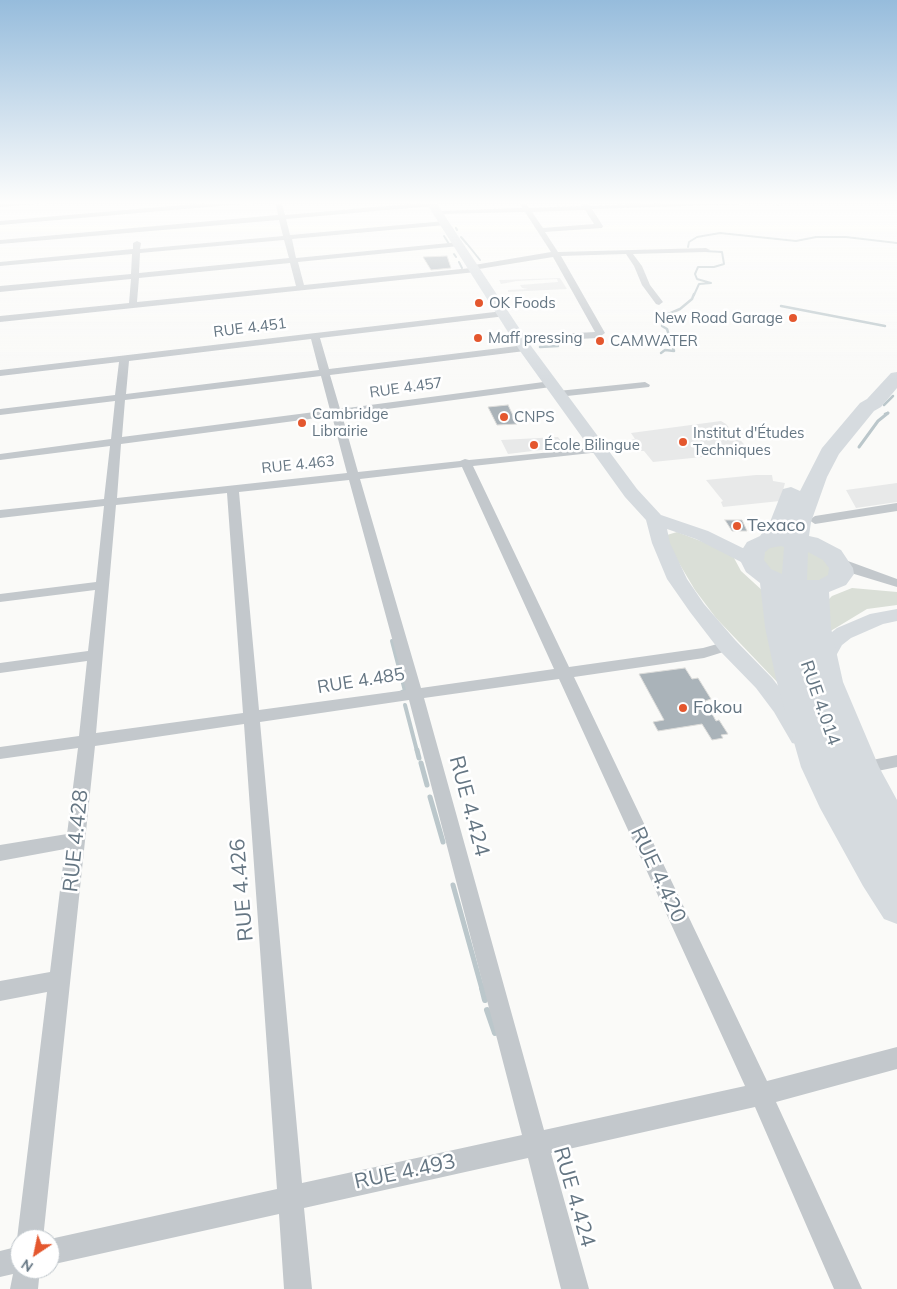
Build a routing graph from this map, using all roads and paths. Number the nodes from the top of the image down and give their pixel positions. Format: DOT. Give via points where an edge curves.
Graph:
graph roads {
  1 [pos="30,261"];
  2 [pos="135,261"];
  3 [pos="281,261"];
  4 [pos="292,261"];
  5 [pos="470,261"];
  6 [pos="514,261"];
  7 [pos="559,261"];
  8 [pos="635,261"];
  9 [pos="0,264"];
  10 [pos="475,268"];
  11 [pos="134,276"];
  12 [pos="300,287"];
  13 [pos="0,289"];
  14 [pos="659,302"];
  15 [pos="133,304"];
  16 [pos="503,314"];
  17 [pos="0,319"];
  18 [pos="314,335"];
  19 [pos="522,343"];
  20 [pos="124,359"];
  21 [pos="897,361"];
  22 [pos="897,368"];
  23 [pos="324,371"];
  24 [pos="0,373"];
  25 [pos="897,377"];
  26 [pos="645,385"];
  27 [pos="555,389"];
  28 [pos="897,389"];
  29 [pos="121,397"];
  30 [pos="867,407"];
  31 [pos="0,412"];
  32 [pos="336,413"];
  33 [pos="116,442"];
  34 [pos="600,449"];
  35 [pos="0,457"];
  36 [pos="465,462"];
  37 [pos="353,476"];
  38 [pos="233,488"];
  39 [pos="112,501"];
  40 [pos="897,507"];
  41 [pos="0,514"];
  42 [pos="655,519"];
  43 [pos="807,521"];
  44 [pos="764,556"];
  45 [pos="822,576"];
  46 [pos="897,584"];
  47 [pos="101,585"];
  48 [pos="0,598"];
  49 [pos="897,615"];
  50 [pos="728,646"];
  51 [pos="96,655"];
  52 [pos="824,658"];
  53 [pos="0,668"];
  54 [pos="563,673"];
  55 [pos="415,693"];
  56 [pos="252,718"];
  57 [pos="87,741"];
  58 [pos="0,754"];
  59 [pos="897,761"];
  60 [pos="817,767"];
  61 [pos="863,768"];
  62 [pos="897,830"];
  63 [pos="76,840"];
  64 [pos="0,853"];
  65 [pos="897,871"];
  66 [pos="897,908"];
  67 [pos="61,980"];
  68 [pos="0,991"];
  69 [pos="897,1058"];
  70 [pos="761,1094"];
  71 [pos="534,1144"];
  72 [pos="290,1198"];
  73 [pos="31,1229"];
  74 [pos="60,1250"];
  75 [pos="298,1289"];
  76 [pos="574,1289"];
  77 [pos="848,1289"];
  1 -- 9 [label="street"];
  2 -- 11 [label="street"];
  3 -- 11 [label="street"];
  4 -- 12 [label="street"];
  5 -- 10 [label="main road"];
  6 -- 10 [label="street"];
  7 -- 19 [label="street" via="600,334"];
  8 -- 14 [label="street"];
  10 -- 12 [label="street"];
  10 -- 16 [label="main road"];
  11 -- 13 [label="street"];
  11 -- 15 [label="street"];
  12 -- 15 [label="street"];
  15 -- 17 [label="street"];
  16 -- 18 [label="street, RUE 4.451"];
  16 -- 19 [label="main road"];
  18 -- 20 [label="street, RUE 4.451"];
  18 -- 23 [label="street, RUE 4.424"];
  19 -- 23 [label="street"];
  19 -- 27 [label="main road"];
  20 -- 24 [label="street, RUE 4.451"];
  20 -- 29 [label="street, RUE 4.428"];
  21 -- 44 [label="highway" via="868,388 811,453"];
  22 -- 30 [label="highway" via="868,401"];
  23 -- 29 [label="street"];
  23 -- 32 [label="street, RUE 4.424"];
  25 -- 30 [label="highway"];
  26 -- 27 [label="street, RUE 4.457"];
  27 -- 32 [label="street, RUE 4.457"];
  27 -- 34 [label="main road"];
  28 -- 43 [label="highway" via="834,470"];
  29 -- 31 [label="street"];
  29 -- 33 [label="street, RUE 4.428"];
  30 -- 43 [label="highway" via="829,452 816,477"];
  32 -- 33 [label="street, RUE 4.457"];
  32 -- 37 [label="street, RUE 4.424"];
  33 -- 35 [label="street, RUE 4.457"];
  33 -- 39 [label="street, RUE 4.428"];
  34 -- 36 [label="street, RUE 4.463"];
  34 -- 42 [label="main road" via="631,493"];
  36 -- 37 [label="street, RUE 4.463"];
  36 -- 54 [label="street, RUE 4.420"];
  37 -- 38 [label="street, RUE 4.463"];
  37 -- 55 [label="street, RUE 4.424"];
  38 -- 39 [label="street, RUE 4.463"];
  38 -- 56 [label="street, RUE 4.426"];
  39 -- 41 [label="street, RUE 4.463"];
  39 -- 47 [label="street, RUE 4.428"];
  40 -- 43 [label="street"];
  42 -- 44 [label="main road"];
  42 -- 50 [label="main road" via="661,543 678,579"];
  43 -- 45 [label="highway" via="816,532"];
  43 -- 45 [label="highway, RUE 4.014" via="794,569"];
  44 -- 45 [label="highway" via="801,588"];
  44 -- 45 [label="highway" via="796,540"];
  44 -- 60 [label="highway" via="790,679"];
  45 -- 46 [label="street"];
  45 -- 46 [label="street" via="856,570"];
  45 -- 52 [label="highway" via="818,628"];
  45 -- 65 [label="highway, RUE 4.014" via="802,654 820,714 853,790"];
  47 -- 48 [label="street"];
  47 -- 51 [label="street, RUE 4.428"];
  49 -- 52 [label="main road" via="877,619 844,633 834,641"];
  50 -- 54 [label="street, RUE 4.485" via="704,653"];
  50 -- 60 [label="main road" via="782,707"];
  51 -- 53 [label="street"];
  51 -- 57 [label="street, RUE 4.428"];
  52 -- 61 [label="highway" via="829,682"];
  54 -- 55 [label="street, RUE 4.485"];
  54 -- 70 [label="street, RUE 4.420"];
  55 -- 56 [label="street, RUE 4.485"];
  55 -- 71 [label="street, RUE 4.424"];
  56 -- 57 [label="street, RUE 4.485"];
  56 -- 72 [label="street, RUE 4.426"];
  57 -- 58 [label="street, RUE 4.485"];
  57 -- 63 [label="street, RUE 4.428"];
  59 -- 61 [label="street"];
  60 -- 66 [label="highway" via="837,808"];
  61 -- 62 [label="highway"];
  63 -- 64 [label="street"];
  63 -- 67 [label="street, RUE 4.428"];
  67 -- 68 [label="street"];
  67 -- 73 [label="street, RUE 4.428"];
  69 -- 70 [label="street, RUE 4.493"];
  70 -- 71 [label="street, RUE 4.493"];
  70 -- 77 [label="street, RUE 4.420"];
  71 -- 72 [label="street, RUE 4.493"];
  71 -- 76 [label="street, RUE 4.424"];
  72 -- 74 [label="street, RUE 4.493"];
  72 -- 75 [label="street, RUE 4.426"];
}
